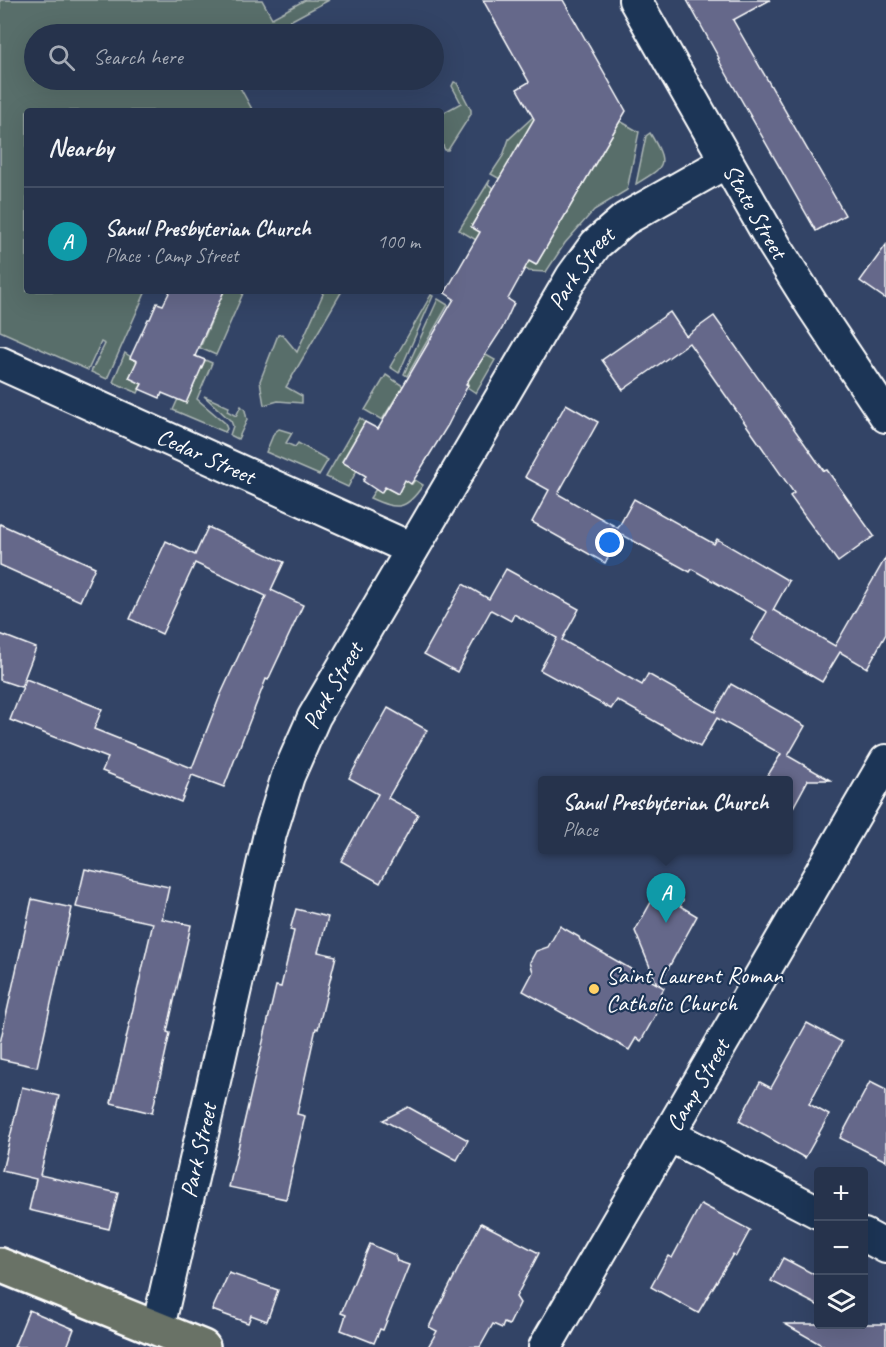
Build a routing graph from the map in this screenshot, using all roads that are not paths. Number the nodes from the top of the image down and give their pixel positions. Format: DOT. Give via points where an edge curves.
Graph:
graph roads {
  1 [pos="635,0"];
  2 [pos="726,162"];
  3 [pos="831,334"];
  4 [pos="0,363"];
  5 [pos="886,381"];
  6 [pos="886,416"];
  7 [pos="412,549"];
  8 [pos="886,761"];
  9 [pos="669,1135"];
  10 [pos="814,1209"];
  11 [pos="868,1237"];
  12 [pos="886,1247"];
  13 [pos="0,1265"];
  14 [pos="158,1328"];
  15 [pos="203,1347"];
  16 [pos="545,1347"];
  1 -- 2 [label="street, State Street"];
  2 -- 3 [label="street, State Street"];
  2 -- 7 [label="street, Park Street" via="625,219 596,244 572,277"];
  3 -- 5 [label="street"];
  3 -- 6 [label="street, State Street"];
  4 -- 7 [label="street, Cedar Street"];
  7 -- 14 [label="street, Park Street" via="314,717 288,776 270,834"];
  8 -- 9 [label="street, Camp Street"];
  9 -- 10 [label="street"];
  9 -- 16 [label="street, Camp Street"];
  11 -- 12 [label="street"];
  13 -- 14 [label="main road"];
  14 -- 15 [label="main road"];
}
